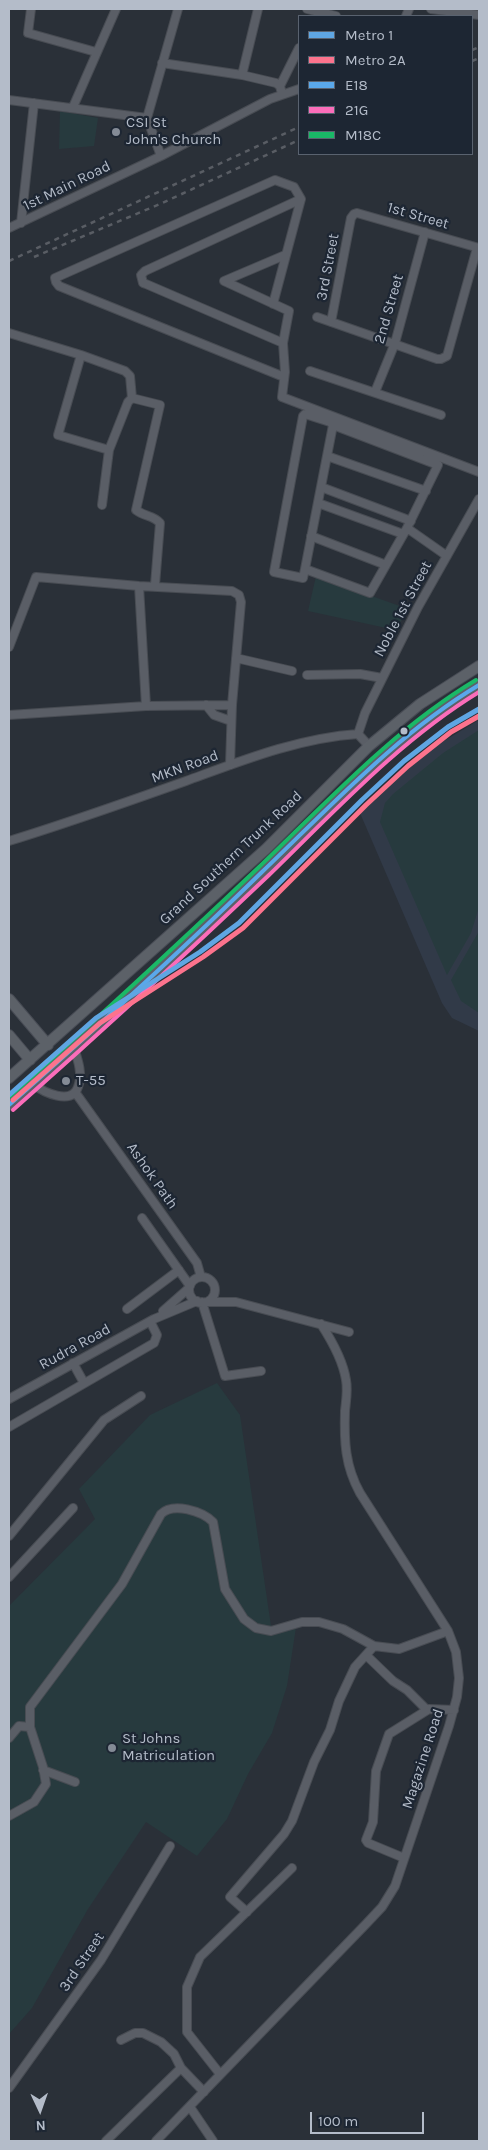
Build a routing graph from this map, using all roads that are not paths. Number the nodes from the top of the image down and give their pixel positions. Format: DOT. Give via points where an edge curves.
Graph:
graph roads {
  1 [pos="32,9"];
  2 [pos="116,9"];
  3 [pos="178,9"];
  4 [pos="258,9"];
  5 [pos="306,9"];
  6 [pos="431,9"];
  7 [pos="317,13"];
  8 [pos="330,15"];
  9 [pos="479,15"];
  10 [pos="298,50"];
  11 [pos="96,52"];
  12 [pos="162,63"];
  13 [pos="242,74"];
  14 [pos="280,86"];
  15 [pos="298,89"];
  16 [pos="282,94"];
  17 [pos="9,100"];
  18 [pos="34,103"];
  19 [pos="73,107"];
  20 [pos="147,118"];
  21 [pos="161,156"];
  22 [pos="301,199"];
  23 [pos="352,218"];
  24 [pos="21,223"];
  25 [pos="9,228"];
  26 [pos="425,232"];
  27 [pos="478,248"];
  28 [pos="285,255"];
  29 [pos="273,304"];
  30 [pos="316,317"];
  31 [pos="331,322"];
  32 [pos="9,334"];
  33 [pos="283,343"];
  34 [pos="394,343"];
  35 [pos="81,355"];
  36 [pos="310,371"];
  37 [pos="284,377"];
  38 [pos="375,392"];
  39 [pos="132,398"];
  40 [pos="441,415"];
  41 [pos="333,425"];
  42 [pos="109,450"];
  43 [pos="327,456"];
  44 [pos="479,472"];
  45 [pos="321,487"];
  46 [pos="426,492"];
  47 [pos="479,499"];
  48 [pos="318,503"];
  49 [pos="102,504"];
  50 [pos="407,528"];
  51 [pos="311,536"];
  52 [pos="447,556"];
  53 [pos="386,565"];
  54 [pos="305,569"];
  55 [pos="155,585"];
  56 [pos="139,586"];
  57 [pos="9,647"];
  58 [pos="236,658"];
  59 [pos="479,666"];
  60 [pos="292,671"];
  61 [pos="307,675"];
  62 [pos="382,678"];
  63 [pos="479,685"];
  64 [pos="438,692"];
  65 [pos="449,703"];
  66 [pos="206,705"];
  67 [pos="232,705"];
  68 [pos="146,706"];
  69 [pos="9,715"];
  70 [pos="231,721"];
  71 [pos="358,734"];
  72 [pos="369,746"];
  73 [pos="381,758"];
  74 [pos="230,765"];
  75 [pos="9,841"];
  76 [pos="9,999"];
  77 [pos="9,1035"];
  78 [pos="48,1045"];
  79 [pos="74,1048"];
  80 [pos="30,1060"];
  81 [pos="9,1078"];
  82 [pos="33,1084"];
  83 [pos="75,1092"];
  84 [pos="9,1104"];
  85 [pos="142,1218"];
  86 [pos="179,1270"];
  87 [pos="201,1277"];
  88 [pos="190,1287"];
  89 [pos="214,1288"];
  90 [pos="202,1302"];
  91 [pos="236,1302"];
  92 [pos="127,1309"];
  93 [pos="152,1320"];
  94 [pos="321,1324"];
  95 [pos="349,1332"];
  96 [pos="74,1363"];
  97 [pos="261,1371"];
  98 [pos="84,1383"];
  99 [pos="141,1396"];
  100 [pos="9,1399"];
  101 [pos="9,1427"];
  102 [pos="73,1508"];
  103 [pos="9,1536"];
  104 [pos="9,1577"];
  105 [pos="448,1632"];
  106 [pos="374,1646"];
  107 [pos="366,1655"];
  108 [pos="426,1710"];
  109 [pos="454,1710"];
  110 [pos="30,1727"];
  111 [pos="9,1738"];
  112 [pos="43,1770"];
  113 [pos="75,1782"];
  114 [pos="9,1816"];
  115 [pos="170,1846"];
  116 [pos="404,1858"];
  117 [pos="292,1868"];
  118 [pos="247,1912"];
  119 [pos="121,2040"];
  120 [pos="181,2068"];
  121 [pos="220,2074"];
  122 [pos="9,2088"];
  123 [pos="204,2092"];
  124 [pos="190,2107"];
  125 [pos="109,2140"];
  126 [pos="156,2141"];
  127 [pos="213,2141"];
  1 -- 11 [label="street" via="28,33"];
  2 -- 11 [label="street"];
  3 -- 12 [label="street"];
  4 -- 13 [label="street"];
  5 -- 7 [label="street"];
  6 -- 9 [label="street"];
  7 -- 8 [label="street"];
  10 -- 14 [label="street"];
  11 -- 19 [label="street"];
  12 -- 13 [label="street"];
  12 -- 20 [label="street"];
  13 -- 14 [label="street"];
  14 -- 16 [label="street"];
  15 -- 16 [label="street, 1st Main Road"];
  16 -- 21 [label="street, 1st Main Road"];
  17 -- 18 [label="street"];
  18 -- 19 [label="street"];
  18 -- 24 [label="street"];
  19 -- 20 [label="street"];
  20 -- 21 [label="street"];
  21 -- 24 [label="street, 1st Main Road"];
  22 -- 28 [label="street"];
  22 -- 33 [label="street" via="141,275 143,283"];
  22 -- 37 [label="street" via="294,187 275,180 55,278 59,286"];
  23 -- 26 [label="street, 1st Street" via="357,213"];
  23 -- 31 [label="street, 3rd Street"];
  24 -- 25 [label="street, 1st Main Road"];
  26 -- 27 [label="street, 1st Street"];
  26 -- 34 [label="street, 2nd Street"];
  27 -- 34 [label="street" via="447,356 438,359"];
  28 -- 29 [label="street"];
  28 -- 29 [label="street" via="224,281"];
  29 -- 33 [label="street" via="289,312"];
  30 -- 31 [label="street"];
  31 -- 34 [label="street"];
  32 -- 35 [label="street"];
  33 -- 37 [label="street"];
  34 -- 38 [label="street, 2nd Street"];
  35 -- 39 [label="street" via="125,371 130,376"];
  35 -- 42 [label="street" via="58,434"];
  36 -- 38 [label="street"];
  37 -- 44 [label="street" via="281,395 284,399"];
  38 -- 40 [label="street"];
  39 -- 42 [label="street"];
  39 -- 55 [label="street" via="160,405 136,510 154,516 160,523"];
  41 -- 43 [label="street"];
  41 -- 46 [label="street" via="438,464"];
  41 -- 54 [label="street" via="303,416 274,572 303,578"];
  42 -- 49 [label="street"];
  43 -- 45 [label="street"];
  43 -- 46 [label="street"];
  45 -- 48 [label="street"];
  45 -- 50 [label="street"];
  46 -- 50 [label="street"];
  47 -- 52 [label="street, Noble 1st Street"];
  48 -- 50 [label="street"];
  48 -- 51 [label="street"];
  50 -- 52 [label="street"];
  50 -- 53 [label="street"];
  51 -- 53 [label="street"];
  51 -- 54 [label="street"];
  52 -- 62 [label="street, Noble 1st Street"];
  53 -- 54 [label="street" via="370,593"];
  55 -- 56 [label="street"];
  55 -- 58 [label="street" via="232,591 239,595"];
  56 -- 57 [label="street" via="36,577"];
  56 -- 68 [label="street"];
  58 -- 60 [label="street"];
  58 -- 67 [label="street"];
  59 -- 64 [label="main road, Grand Southern Trunk Road"];
  61 -- 62 [label="street" via="360,674"];
  62 -- 71 [label="street, Noble 1st Street"];
  63 -- 65 [label="main road, Grand Southern Trunk Road"];
  64 -- 65 [label="main road"];
  64 -- 72 [label="main road, Grand Southern Trunk Road"];
  65 -- 73 [label="main road, Grand Southern Trunk Road"];
  66 -- 67 [label="street"];
  66 -- 68 [label="street"];
  66 -- 70 [label="street" via="214,715"];
  67 -- 70 [label="street"];
  68 -- 69 [label="street"];
  70 -- 74 [label="street"];
  71 -- 72 [label="street"];
  71 -- 74 [label="street, MKN Road" via="306,742"];
  72 -- 73 [label="main road"];
  72 -- 78 [label="main road, Grand Southern Trunk Road" via="266,849"];
  73 -- 79 [label="main road, Grand Southern Trunk Road"];
  74 -- 75 [label="street, MKN Road"];
  76 -- 78 [label="main road"];
  77 -- 80 [label="main road"];
  78 -- 80 [label="main road, Grand Southern Trunk Road"];
  79 -- 82 [label="main road, Grand Southern Trunk Road"];
  79 -- 83 [label="street" via="80,1073 79,1087"];
  80 -- 81 [label="main road, Grand Southern Trunk Road"];
  82 -- 83 [label="street" via="58,1096"];
  82 -- 84 [label="main road, Grand Southern Trunk Road"];
  83 -- 87 [label="street, Ashok Path" via="198,1265"];
  85 -- 86 [label="street"];
  86 -- 88 [label="street"];
  86 -- 92 [label="street"];
  87 -- 88 [label="street" via="195,1279"];
  87 -- 89 [label="street" via="211,1281"];
  88 -- 90 [label="street" via="190,1294"];
  88 -- 93 [label="street, Rudra Road"];
  89 -- 90 [label="street" via="213,1295"];
  89 -- 91 [label="street"];
  90 -- 91 [label="street"];
  90 -- 93 [label="street, Rudra Road"];
  90 -- 97 [label="street" via="225,1376"];
  91 -- 94 [label="street"];
  93 -- 96 [label="street, Rudra Road"];
  93 -- 98 [label="street" via="157,1335 154,1343"];
  94 -- 95 [label="street"];
  94 -- 105 [label="street, Magazine Road" via="332,1341 345,1375 345,1448 353,1479"];
  96 -- 98 [label="street"];
  96 -- 100 [label="street, Rudra Road"];
  98 -- 101 [label="street"];
  99 -- 103 [label="street" via="104,1420"];
  102 -- 104 [label="street"];
  105 -- 106 [label="street" via="399,1649"];
  105 -- 109 [label="street, Magazine Road" via="459,1670"];
  106 -- 107 [label="street"];
  106 -- 110 [label="street" via="343,1629 319,1622 302,1622 271,1631 256,1628 244,1619 225,1589 214,1522 207,1516 188,1510 168,1510 161,1514 122,1584 30,1707"];
  107 -- 108 [label="street"];
  107 -- 118 [label="street" via="355,1667 339,1701 292,1821 230,1898"];
  108 -- 109 [label="street"];
  108 -- 116 [label="street" via="389,1734 376,1771 373,1822 366,1840"];
  109 -- 116 [label="street, Magazine Road"];
  110 -- 111 [label="street" via="19,1726"];
  110 -- 112 [label="street"];
  112 -- 113 [label="street"];
  112 -- 114 [label="street" via="46,1784 34,1802"];
  115 -- 122 [label="street, 3rd Street" via="101,1960"];
  116 -- 121 [label="street, Magazine Road" via="391,1894 376,1914"];
  117 -- 118 [label="street"];
  118 -- 121 [label="street" via="200,1957 187,1987 186,2032"];
  119 -- 120 [label="street" via="135,2032 148,2034 174,2054"];
  120 -- 123 [label="street"];
  120 -- 125 [label="street"];
  121 -- 123 [label="street, Magazine Road"];
  123 -- 124 [label="street, Magazine Road"];
  124 -- 126 [label="street, Magazine Road"];
  124 -- 127 [label="street"];
}
